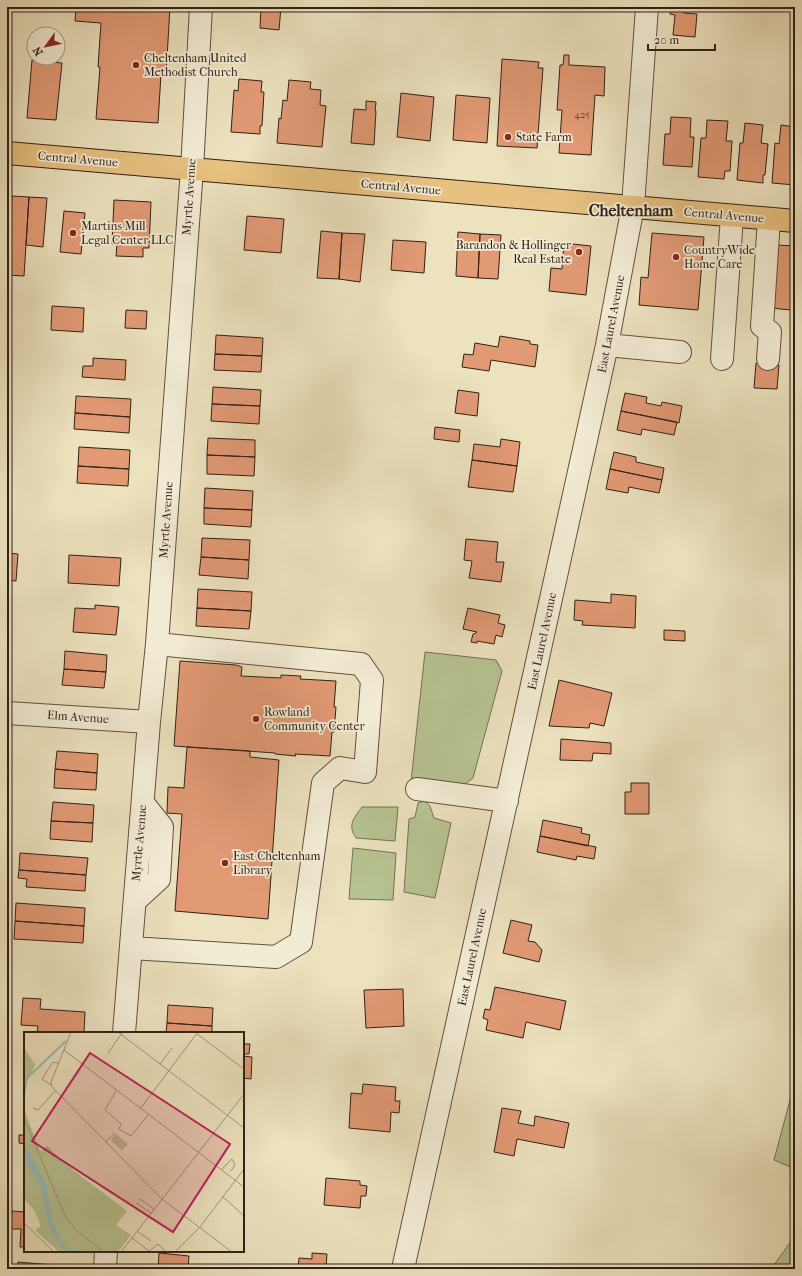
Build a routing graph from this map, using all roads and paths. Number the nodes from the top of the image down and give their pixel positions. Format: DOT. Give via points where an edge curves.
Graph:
graph roads {
  1 [pos="201,7"];
  2 [pos="646,7"];
  3 [pos="7,153"];
  4 [pos="192,169"];
  5 [pos="633,206"];
  6 [pos="732,216"];
  7 [pos="769,219"];
  8 [pos="795,221"];
  9 [pos="607,345"];
  10 [pos="680,352"];
  11 [pos="722,359"];
  12 [pos="768,360"];
  13 [pos="157,644"];
  14 [pos="7,713"];
  15 [pos="149,722"];
  16 [pos="417,789"];
  17 [pos="507,801"];
  18 [pos="131,948"];
  19 [pos="124,1032"];
  20 [pos="106,1252"];
  21 [pos="105,1269"];
  22 [pos="403,1269"];
  1 -- 4 [label="street, Myrtle Avenue"];
  2 -- 5 [label="street, East Laurel Avenue"];
  3 -- 4 [label="main road, Central Avenue"];
  4 -- 5 [label="main road, Central Avenue"];
  4 -- 13 [label="street, Myrtle Avenue"];
  5 -- 6 [label="main road, Central Avenue"];
  5 -- 9 [label="street, East Laurel Avenue"];
  6 -- 7 [label="main road, Central Avenue"];
  6 -- 11 [label="street"];
  7 -- 8 [label="main road, Central Avenue"];
  7 -- 12 [label="street" via="762,326 770,332"];
  9 -- 10 [label="street"];
  9 -- 17 [label="street, East Laurel Avenue"];
  13 -- 15 [label="street, Myrtle Avenue"];
  13 -- 18 [label="street" via="361,664 372,680 365,772 340,768 323,782 301,942 276,957"];
  14 -- 15 [label="street, Elm Avenue"];
  15 -- 18 [label="street, Myrtle Avenue"];
  16 -- 17 [label="street"];
  17 -- 22 [label="street, East Laurel Avenue"];
  18 -- 19 [label="street, Myrtle Avenue"];
  20 -- 21 [label="street"];
}
